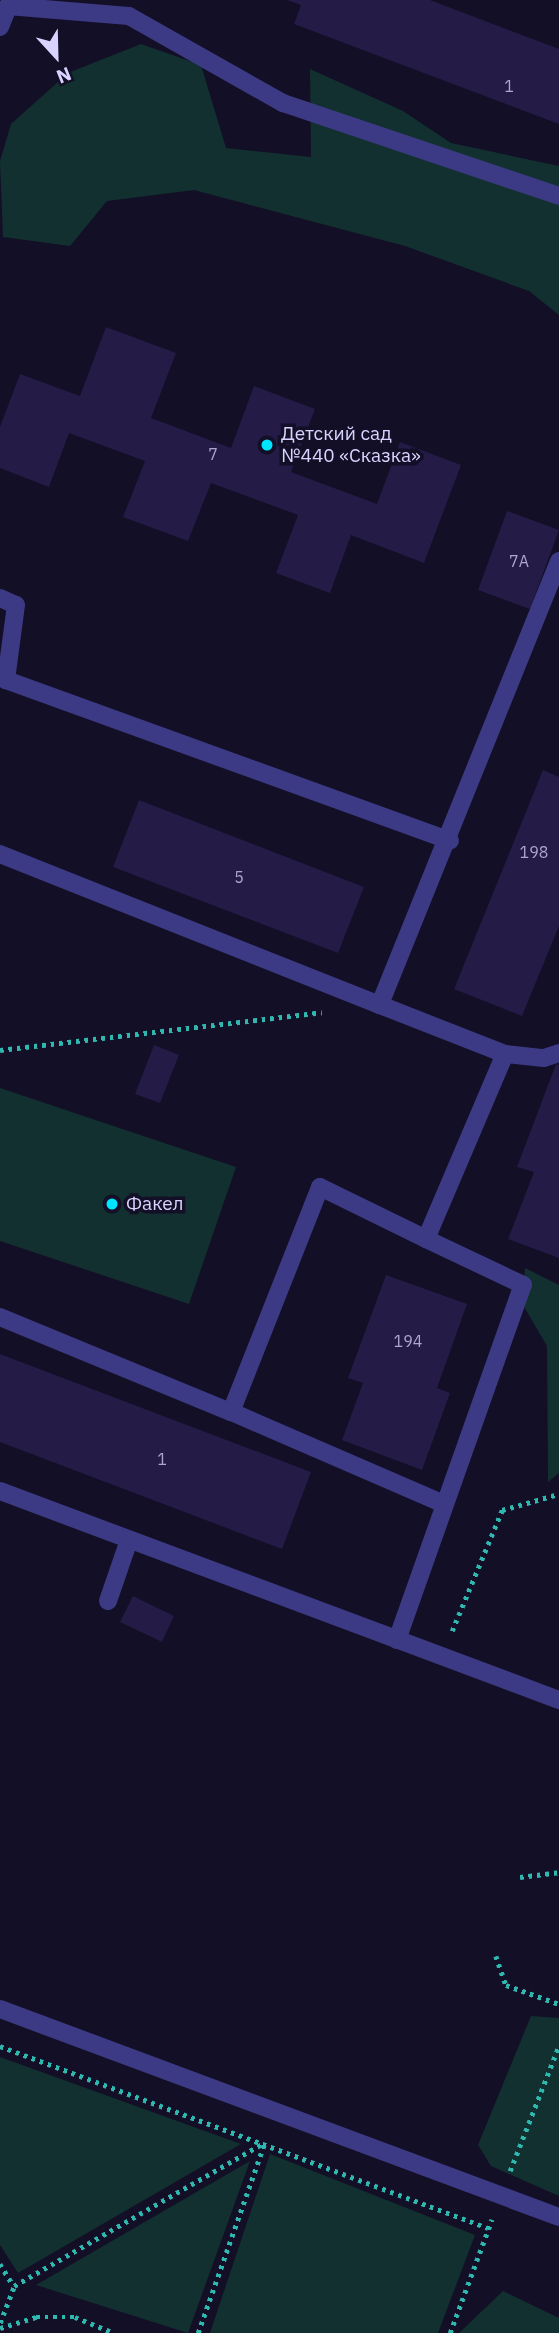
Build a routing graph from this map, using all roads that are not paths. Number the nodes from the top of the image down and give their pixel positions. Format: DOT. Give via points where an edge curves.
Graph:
graph roads {
  1 [pos="9,3"];
  2 [pos="0,27"];
  3 [pos="559,196"];
  4 [pos="559,561"];
  5 [pos="0,598"];
  6 [pos="3,688"];
  7 [pos="450,841"];
  8 [pos="0,854"];
  9 [pos="380,1005"];
  10 [pos="559,1053"];
  11 [pos="505,1054"];
  12 [pos="426,1239"];
  13 [pos="0,1317"];
  14 [pos="231,1412"];
  15 [pos="0,1492"];
  16 [pos="444,1504"];
  17 [pos="129,1540"];
  18 [pos="108,1601"];
  19 [pos="397,1640"];
  20 [pos="559,1700"];
  21 [pos="0,2009"];
  22 [pos="559,2217"];
  1 -- 2 [label="street"];
  1 -- 3 [label="street" via="129,16 283,103"];
  4 -- 7 [label="street"];
  5 -- 6 [label="street" via="16,605"];
  6 -- 7 [label="street"];
  7 -- 9 [label="street"];
  8 -- 9 [label="street"];
  9 -- 11 [label="street"];
  10 -- 11 [label="street" via="544,1058"];
  11 -- 12 [label="street"];
  12 -- 14 [label="street" via="320,1187"];
  12 -- 16 [label="street" via="523,1285"];
  13 -- 14 [label="street"];
  14 -- 16 [label="street"];
  15 -- 17 [label="street"];
  16 -- 19 [label="street"];
  17 -- 18 [label="street"];
  17 -- 19 [label="street"];
  19 -- 20 [label="street"];
  21 -- 22 [label="street"];
}
